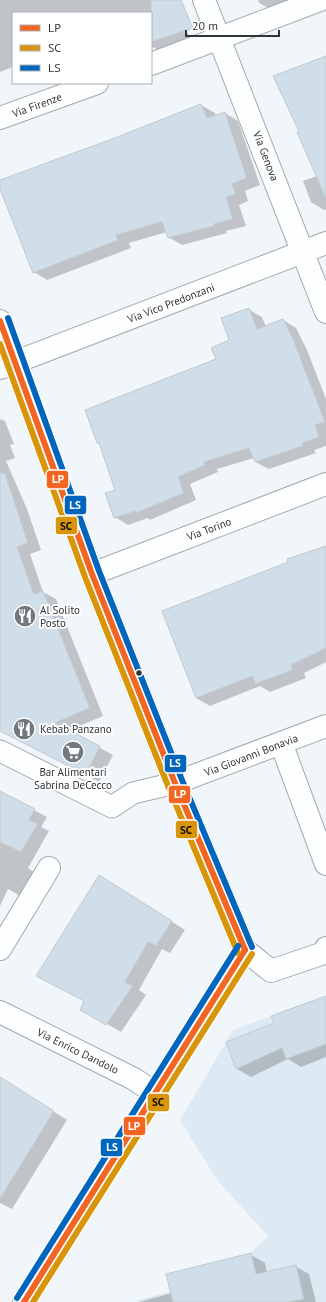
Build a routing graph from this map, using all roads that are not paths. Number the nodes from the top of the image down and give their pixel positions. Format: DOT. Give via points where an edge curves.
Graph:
graph roads {
  1 [pos="204,0"];
  2 [pos="320,0"];
  3 [pos="220,39"];
  4 [pos="152,64"];
  5 [pos="94,84"];
  6 [pos="0,118"];
  7 [pos="326,243"];
  8 [pos="303,252"];
  9 [pos="326,312"];
  10 [pos="0,321"];
  11 [pos="8,366"];
  12 [pos="326,484"];
  13 [pos="92,574"];
  14 [pos="326,726"];
  15 [pos="281,743"];
  16 [pos="0,751"];
  17 [pos="175,783"];
  18 [pos="326,864"];
  19 [pos="49,868"];
  20 [pos="326,948"];
  21 [pos="0,949"];
  22 [pos="244,950"];
  23 [pos="0,1012"];
  24 [pos="155,1093"];
  25 [pos="24,1302"];
  1 -- 3 [label="street, Via Genova"];
  2 -- 3 [label="street"];
  3 -- 4 [label="street"];
  3 -- 8 [label="street, Via Genova"];
  5 -- 6 [label="street, Via Firenze"];
  7 -- 8 [label="street, Via Vico Predonzani"];
  8 -- 9 [label="street, Via Genova"];
  8 -- 11 [label="street, Via Vico Predonzani"];
  10 -- 11 [label="street"];
  11 -- 13 [label="street"];
  12 -- 13 [label="street, Via Torino"];
  13 -- 17 [label="street"];
  14 -- 15 [label="street, Via Giovanni Bonavia"];
  15 -- 17 [label="street, Via Giovanni Bonavia"];
  15 -- 18 [label="street"];
  16 -- 17 [label="street" via="112,807 133,793"];
  17 -- 22 [label="street"];
  19 -- 21 [label="street"];
  20 -- 22 [label="street" via="324,953 271,971"];
  22 -- 24 [label="street"];
  23 -- 24 [label="street, Via Enrico Dandolo" via="134,1079"];
  24 -- 25 [label="street"];
}
